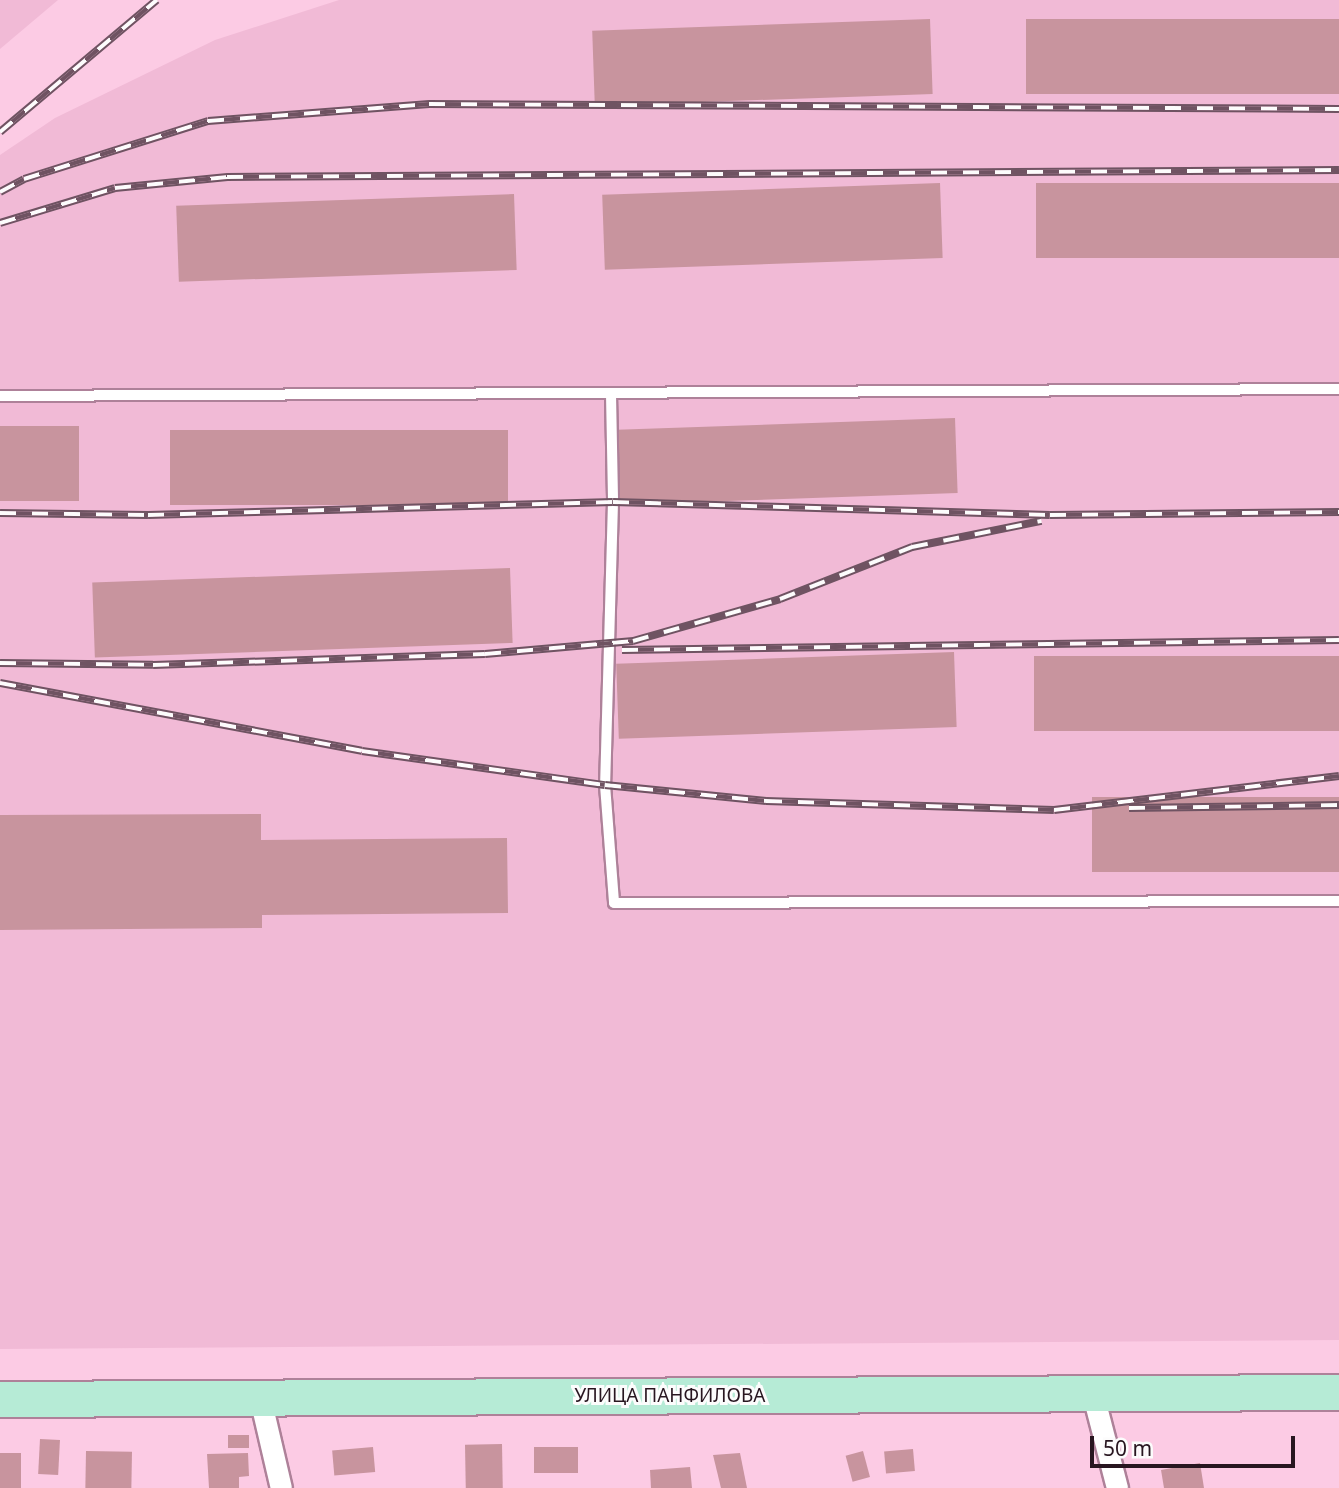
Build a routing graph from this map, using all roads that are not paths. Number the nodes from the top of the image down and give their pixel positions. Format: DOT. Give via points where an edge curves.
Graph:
graph roads {
  1 [pos="1339,389"];
  2 [pos="611,394"];
  3 [pos="0,396"];
  4 [pos="1339,901"];
  5 [pos="1339,1392"];
  6 [pos="1093,1395"];
  7 [pos="260,1398"];
  8 [pos="0,1399"];
  9 [pos="281,1488"];
  10 [pos="1117,1488"];
  1 -- 2 [label="lane"];
  2 -- 3 [label="lane"];
  2 -- 4 [label="lane" via="613,502 605,785 614,903"];
  5 -- 6 [label="main road, УЛИЦА ПАНФИЛОВА"];
  6 -- 7 [label="main road, УЛИЦА ПАНФИЛОВА"];
  6 -- 10 [label="street"];
  7 -- 8 [label="main road, УЛИЦА ПАНФИЛОВА"];
  7 -- 9 [label="street"];
}
